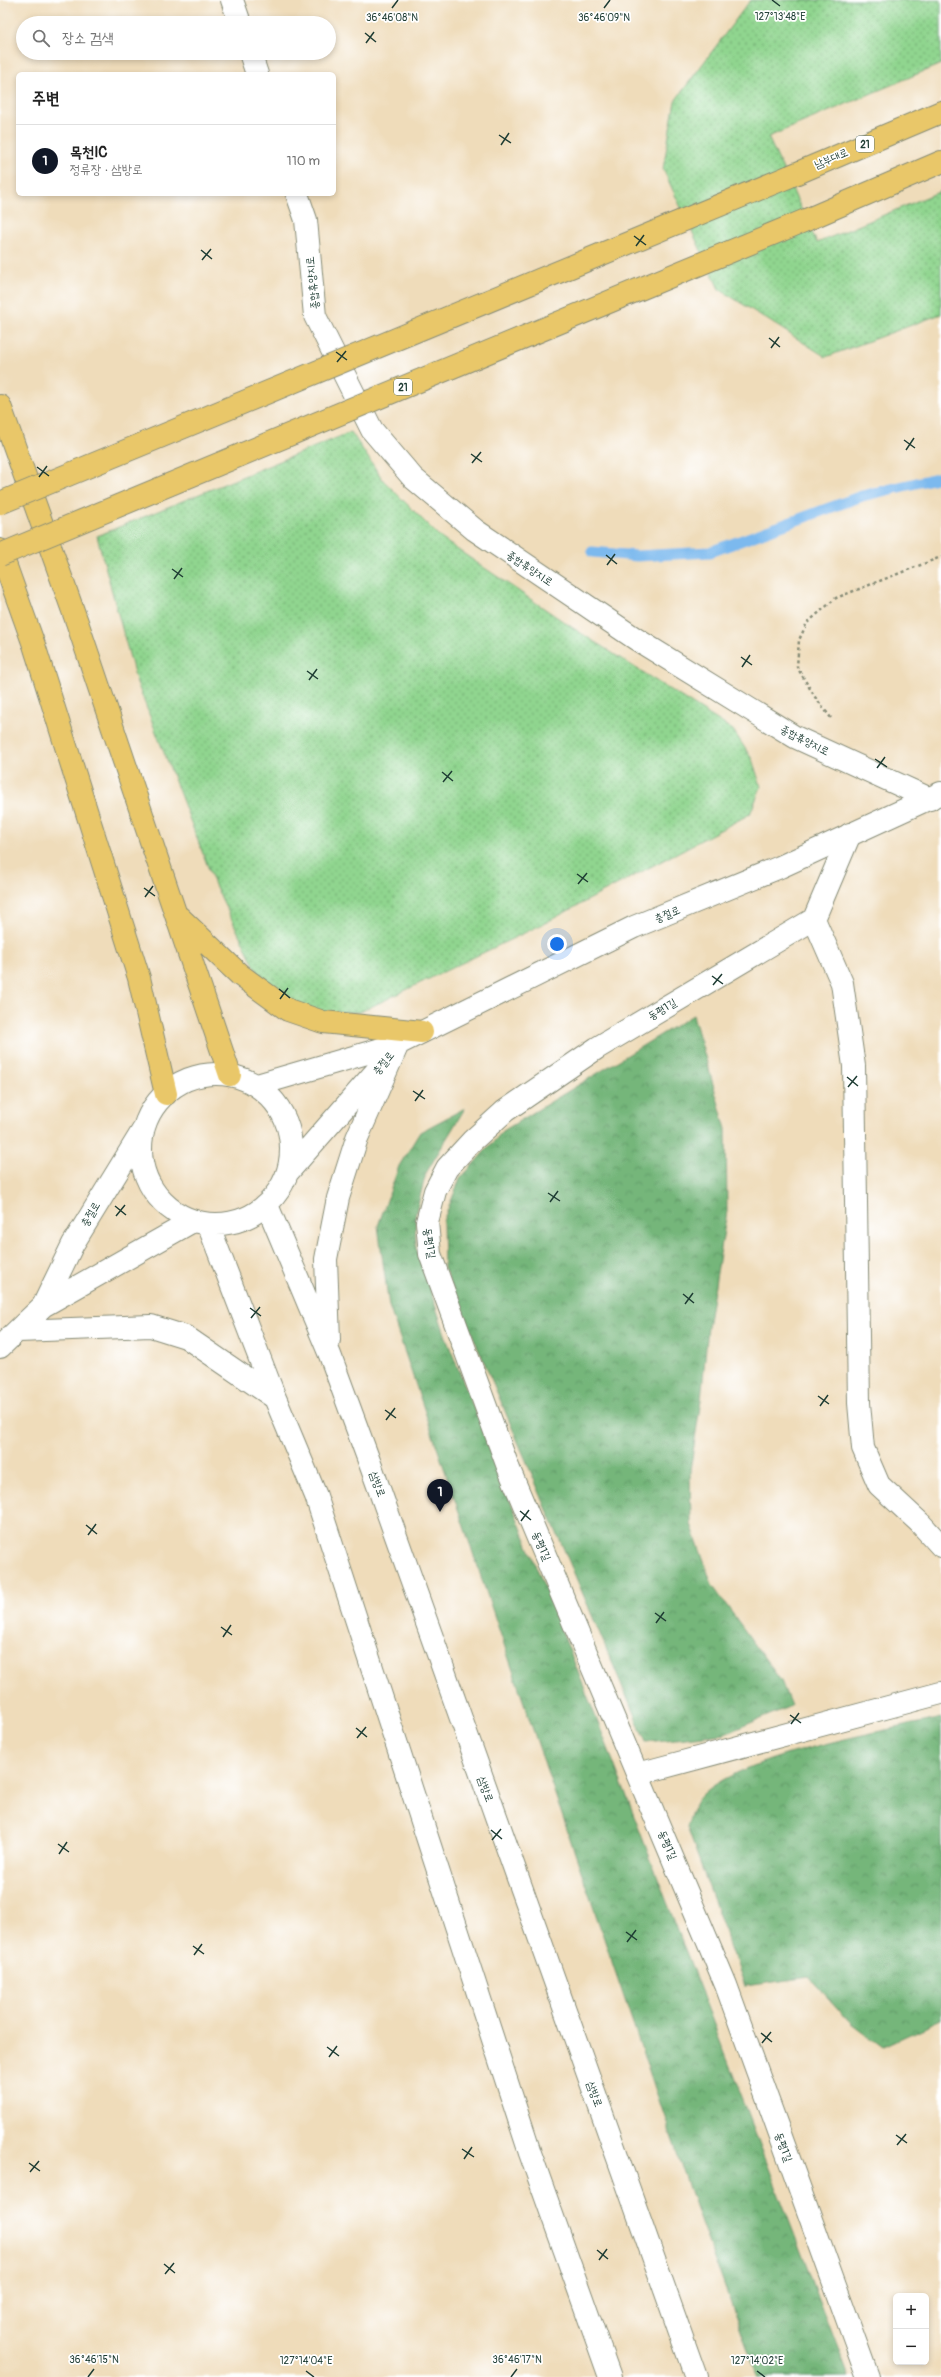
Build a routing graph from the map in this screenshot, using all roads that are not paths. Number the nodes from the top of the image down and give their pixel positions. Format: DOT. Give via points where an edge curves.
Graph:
graph roads {
  1 [pos="232,0"];
  2 [pos="238,16"];
  3 [pos="252,60"];
  4 [pos="256,72"];
  5 [pos="941,112"];
  6 [pos="941,162"];
  7 [pos="298,196"];
  8 [pos="0,406"];
  9 [pos="0,503"];
  10 [pos="0,550"];
  11 [pos="0,555"];
  12 [pos="935,796"];
  13 [pos="850,834"];
  14 [pos="177,915"];
  15 [pos="814,919"];
  16 [pos="422,1032"];
  17 [pos="398,1044"];
  18 [pos="230,1075"];
  19 [pos="257,1085"];
  20 [pos="166,1094"];
  21 [pos="145,1127"];
  22 [pos="288,1172"];
  23 [pos="267,1205"];
  24 [pos="201,1223"];
  25 [pos="43,1306"];
  26 [pos="18,1331"];
  27 [pos="0,1347"];
  28 [pos="330,1355"];
  29 [pos="275,1398"];
  30 [pos="941,1546"];
  31 [pos="941,1693"];
  32 [pos="638,1774"];
  33 [pos="610,2377"];
  34 [pos="696,2377"];
  35 [pos="868,2377"];
  1 -- 2 [label="street"];
  3 -- 4 [label="street"];
  5 -- 9 [label="highway, 남부대로 / 21, bridge"];
  6 -- 11 [label="highway, 21, bridge"];
  7 -- 12 [label="street, 종합휴양지로" via="306,220 315,316 372,430 413,478 475,530 636,639 795,737"];
  8 -- 14 [label="highway"];
  10 -- 20 [label="highway" via="34,645 139,978"];
  12 -- 13 [label="street, 충절로"];
  13 -- 15 [label="street"];
  13 -- 16 [label="street, 충절로" via="780,867 634,927"];
  14 -- 16 [label="highway" via="240,975 288,1010 323,1022"];
  14 -- 18 [label="highway"];
  15 -- 30 [label="street" via="842,983 854,1066 859,1403 863,1448 879,1485"];
  15 -- 32 [label="street, 동평1길" via="597,1048 504,1111 447,1168 435,1192 427,1222 430,1254 508,1467"];
  16 -- 17 [label="street, 충절로"];
  17 -- 19 [label="street, 충절로"];
  17 -- 22 [label="street, 충절로" via="356,1096"];
  17 -- 28 [label="street" via="357,1138 338,1198 326,1259"];
  18 -- 19 [label="street"];
  18 -- 20 [label="street" via="195,1077"];
  19 -- 22 [label="street" via="272,1098 283,1114 290,1132 292,1152"];
  20 -- 21 [label="street" via="153,1109"];
  21 -- 24 [label="street" via="141,1146 143,1166 150,1184 160,1200 176,1212"];
  21 -- 25 [label="street, 충절로" via="73,1244"];
  22 -- 23 [label="street" via="280,1189"];
  23 -- 24 [label="street" via="240,1221"];
  23 -- 28 [label="street, 삼방로"];
  24 -- 25 [label="street, 충절로"];
  24 -- 29 [label="street"];
  25 -- 26 [label="street, 충절로"];
  26 -- 27 [label="street, 충절로"];
  26 -- 29 [label="street" via="151,1326 186,1337"];
  28 -- 34 [label="street, 삼방로"];
  29 -- 33 [label="street" via="316,1496 530,2153"];
  31 -- 32 [label="street"];
  32 -- 35 [label="street, 동평1길" via="726,1985"];
}
